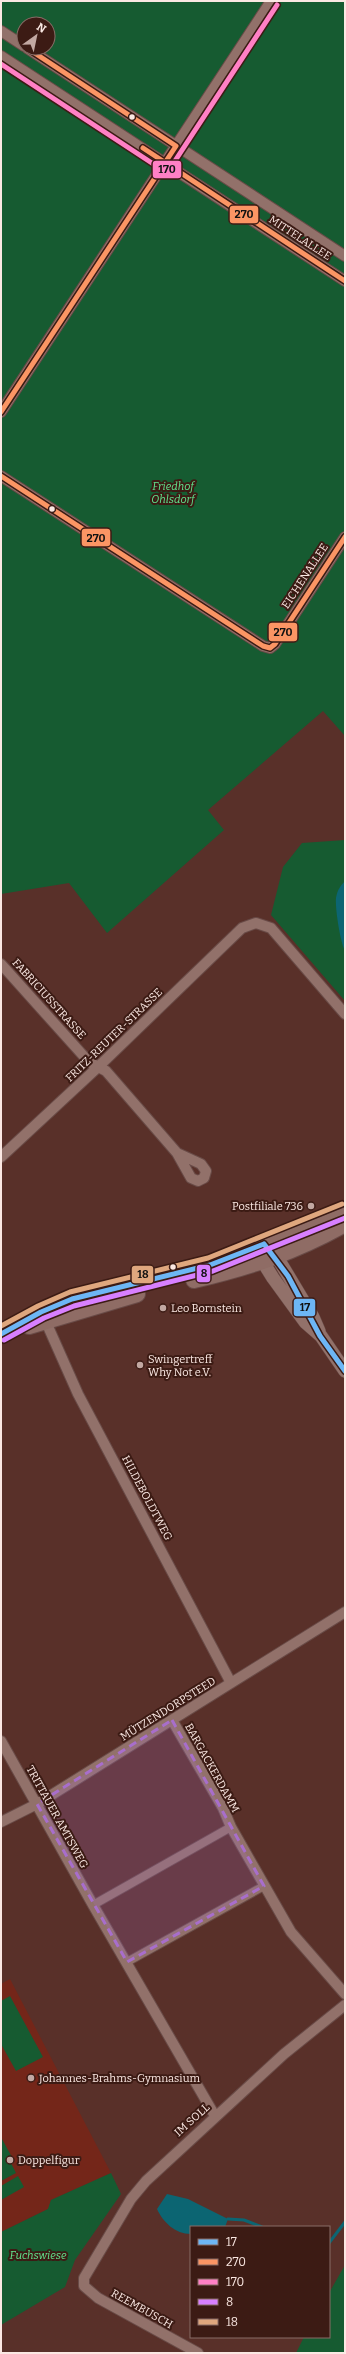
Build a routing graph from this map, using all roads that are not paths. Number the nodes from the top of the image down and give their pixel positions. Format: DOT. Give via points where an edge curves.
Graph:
graph roads {
  1 [pos="271,1"];
  2 [pos="1,31"];
  3 [pos="16,41"];
  4 [pos="1,56"];
  5 [pos="39,56"];
  6 [pos="176,146"];
  7 [pos="165,163"];
  8 [pos="345,256"];
  9 [pos="345,281"];
  10 [pos="1,412"];
  11 [pos="1,476"];
  12 [pos="345,537"];
  13 [pos="1,964"];
  14 [pos="345,1014"];
  15 [pos="98,1067"];
  16 [pos="177,1153"];
  17 [pos="1,1157"];
  18 [pos="345,1210"];
  19 [pos="345,1224"];
  20 [pos="264,1244"];
  21 [pos="270,1259"];
  22 [pos="46,1322"];
  23 [pos="7,1331"];
  24 [pos="345,1371"];
  25 [pos="345,1612"];
  26 [pos="231,1683"];
  27 [pos="172,1720"];
  28 [pos="1,1741"];
  29 [pos="37,1804"];
  30 [pos="1,1822"];
  31 [pos="231,1827"];
  32 [pos="264,1886"];
  33 [pos="93,1905"];
  34 [pos="127,1962"];
  35 [pos="345,1994"];
  36 [pos="345,2005"];
  37 [pos="215,2116"];
  38 [pos="84,2278"];
  39 [pos="198,2353"];
  1 -- 6 [label="street"];
  2 -- 3 [label="street"];
  4 -- 7 [label="street, MITTELALLEE"];
  5 -- 6 [label="street, MITTELALLEE"];
  6 -- 7 [label="street"];
  6 -- 8 [label="street, MITTELALLEE"];
  7 -- 9 [label="street, MITTELALLEE"];
  7 -- 10 [label="street"];
  11 -- 12 [label="street, EICHENALLEE" via="263,646 270,648"];
  13 -- 15 [label="street, FABRICIUSSTRASSE" via="89,1062"];
  14 -- 15 [label="street, FRITZ-REUTER-STRASSE" via="271,928 256,923 242,928"];
  15 -- 16 [label="street, FABRICIUSSTRASSE" via="106,1071"];
  15 -- 17 [label="street, FRITZ-REUTER-STRASSE"];
  18 -- 20 [label="main road"];
  19 -- 21 [label="main road" via="305,1246"];
  20 -- 21 [label="street"];
  20 -- 23 [label="main road" via="210,1265 72,1299 41,1312"];
  21 -- 22 [label="main road" via="122,1297"];
  21 -- 24 [label="street" via="305,1322 321,1336"];
  22 -- 23 [label="main road"];
  22 -- 26 [label="street, HILDEBOLDTWEG" via="78,1394"];
  25 -- 26 [label="street, MÜTZENDORPSTEED"];
  26 -- 27 [label="street, MÜTZENDORPSTEED"];
  27 -- 29 [label="street, MÜTZENDORPSTEED"];
  27 -- 31 [label="street, BARGACKERDAMM" via="223,1808"];
  28 -- 29 [label="street, TRITTAUER AMTSWEG"];
  29 -- 30 [label="street, MÜTZENDORPSTEED"];
  29 -- 33 [label="street, TRITTAUER AMTSWEG"];
  31 -- 32 [label="street, BARGACKERDAMM"];
  31 -- 33 [label="street, BARGACKERDAMM"];
  32 -- 34 [label="street"];
  32 -- 35 [label="street, BARGACKERDAMM" via="291,1932"];
  33 -- 34 [label="street, TRITTAUER AMTSWEG"];
  34 -- 37 [label="street, TRITTAUER AMTSWEG"];
  36 -- 37 [label="street, IM SOLL" via="284,2054"];
  37 -- 38 [label="street, IM SOLL" via="131,2199"];
  38 -- 39 [label="street, REEMBUSCH" via="84,2286 98,2298"];
}
